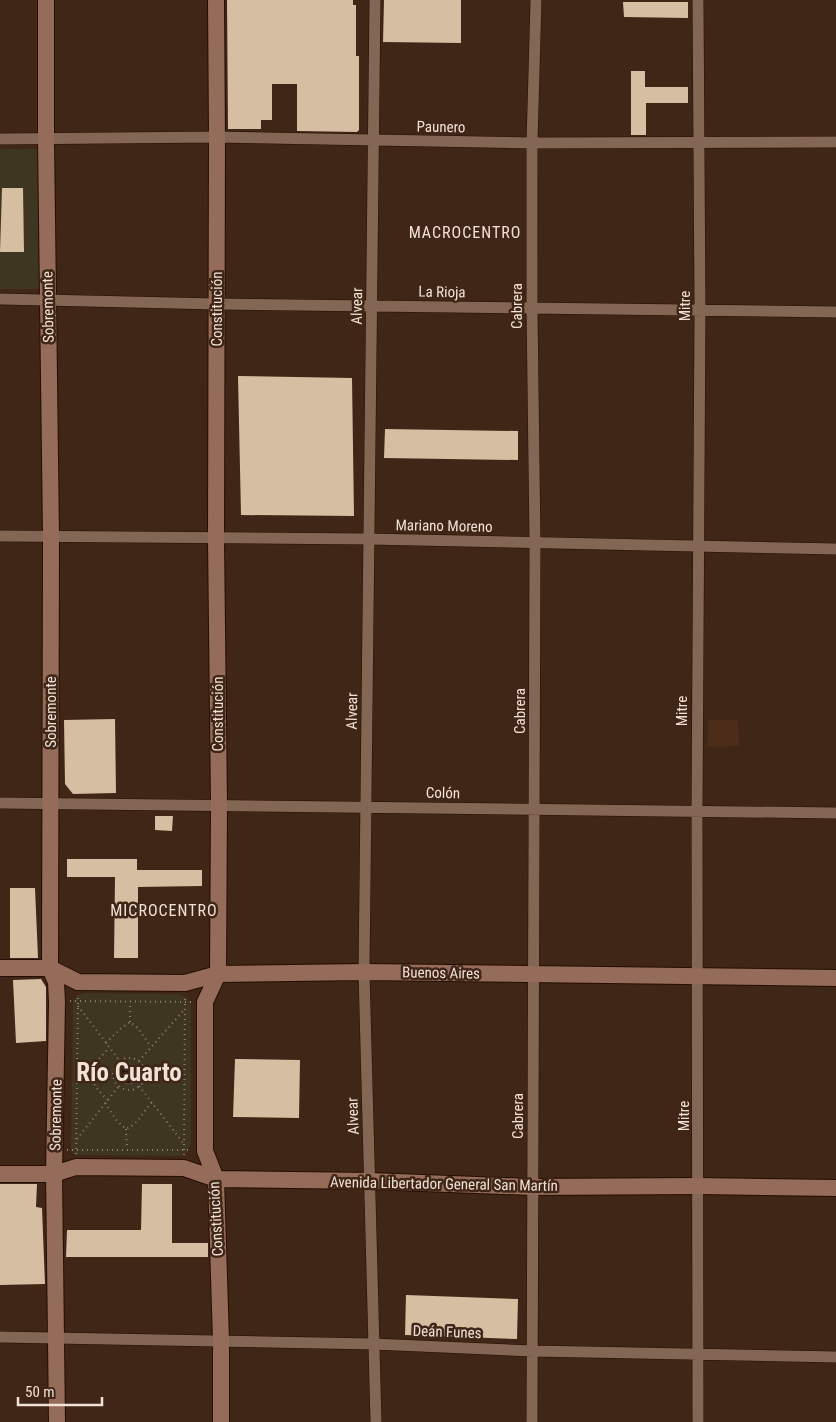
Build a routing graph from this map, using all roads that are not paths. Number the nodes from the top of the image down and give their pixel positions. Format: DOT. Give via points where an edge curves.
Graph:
graph roads {
  1 [pos="46,0"];
  2 [pos="216,0"];
  3 [pos="376,0"];
  4 [pos="536,0"];
  5 [pos="698,0"];
  6 [pos="217,137"];
  7 [pos="0,139"];
  8 [pos="46,139"];
  9 [pos="374,141"];
  10 [pos="836,142"];
  11 [pos="532,144"];
  12 [pos="699,144"];
  13 [pos="0,299"];
  14 [pos="48,299"];
  15 [pos="217,304"];
  16 [pos="372,306"];
  17 [pos="532,308"];
  18 [pos="700,310"];
  19 [pos="836,312"];
  20 [pos="0,536"];
  21 [pos="51,537"];
  22 [pos="216,538"];
  23 [pos="369,539"];
  24 [pos="535,543"];
  25 [pos="698,546"];
  26 [pos="836,549"];
  27 [pos="0,804"];
  28 [pos="50,804"];
  29 [pos="219,806"];
  30 [pos="366,806"];
  31 [pos="534,809"];
  32 [pos="697,811"];
  33 [pos="836,813"];
  34 [pos="0,968"];
  35 [pos="50,968"];
  36 [pos="364,972"];
  37 [pos="218,974"];
  38 [pos="534,974"];
  39 [pos="698,977"];
  40 [pos="836,978"];
  41 [pos="0,1174"];
  42 [pos="54,1174"];
  43 [pos="216,1179"];
  44 [pos="370,1181"];
  45 [pos="699,1186"];
  46 [pos="533,1187"];
  47 [pos="836,1188"];
  48 [pos="0,1337"];
  49 [pos="57,1339"];
  50 [pos="221,1341"];
  51 [pos="374,1344"];
  52 [pos="532,1351"];
  53 [pos="698,1355"];
  54 [pos="836,1357"];
  55 [pos="57,1422"];
  56 [pos="222,1422"];
  57 [pos="376,1422"];
  58 [pos="532,1422"];
  59 [pos="698,1422"];
  1 -- 8 [label="main road, Sobremonte"];
  2 -- 6 [label="main road, Constitución"];
  3 -- 9 [label="street, Alvear"];
  4 -- 11 [label="street, Cabrera"];
  5 -- 12 [label="street, Mitre"];
  6 -- 8 [label="street, Paunero"];
  6 -- 9 [label="street, Paunero"];
  6 -- 15 [label="main road, Constitución"];
  7 -- 8 [label="street, Paunero"];
  8 -- 14 [label="main road, Sobremonte"];
  9 -- 11 [label="street, Paunero"];
  9 -- 16 [label="street, Alvear"];
  10 -- 12 [label="street, Paunero"];
  11 -- 12 [label="street, Paunero"];
  11 -- 17 [label="street, Cabrera"];
  12 -- 18 [label="street, Mitre"];
  13 -- 14 [label="street, La Rioja"];
  14 -- 15 [label="street, La Rioja"];
  14 -- 21 [label="main road, Sobremonte"];
  15 -- 16 [label="street, La Rioja"];
  15 -- 22 [label="main road, Constitución"];
  16 -- 17 [label="street, La Rioja"];
  16 -- 23 [label="street, Alvear"];
  17 -- 18 [label="street, La Rioja"];
  17 -- 24 [label="street, Cabrera"];
  18 -- 19 [label="street, La Rioja"];
  18 -- 25 [label="street, Mitre"];
  20 -- 21 [label="street, Mariano Moreno"];
  21 -- 22 [label="street, Mariano Moreno"];
  21 -- 28 [label="main road, Sobremonte"];
  22 -- 23 [label="street, Mariano Moreno"];
  22 -- 29 [label="main road, Constitución"];
  23 -- 24 [label="street, Mariano Moreno"];
  23 -- 30 [label="street, Alvear"];
  24 -- 25 [label="street, Mariano Moreno"];
  24 -- 31 [label="street, Cabrera"];
  25 -- 26 [label="street, Mariano Moreno"];
  25 -- 32 [label="street, Mitre"];
  27 -- 28 [label="street, Colón"];
  28 -- 29 [label="street, Colón"];
  28 -- 35 [label="main road, Sobremonte"];
  29 -- 30 [label="street, Colón"];
  29 -- 37 [label="main road, Constitución"];
  30 -- 31 [label="street, Colón"];
  30 -- 36 [label="street, Alvear"];
  31 -- 32 [label="street, Colón"];
  31 -- 38 [label="street, Cabrera"];
  32 -- 33 [label="street, Colón"];
  32 -- 39 [label="street, Mitre"];
  34 -- 35 [label="main road"];
  35 -- 37 [label="main road, Buenos Aires" via="78,982 185,983"];
  35 -- 42 [label="main road, Sobremonte" via="56,982 57,1002"];
  36 -- 37 [label="main road, Buenos Aires"];
  36 -- 38 [label="main road, Buenos Aires"];
  36 -- 44 [label="street, Alvear"];
  37 -- 43 [label="main road, Constitución" via="205,1002 204,1151"];
  38 -- 39 [label="main road, Buenos Aires"];
  38 -- 46 [label="street, Cabrera"];
  39 -- 40 [label="main road, Buenos Aires"];
  39 -- 45 [label="street, Mitre"];
  41 -- 42 [label="main road, Avenida Libertador General San Martín"];
  42 -- 43 [label="main road, Avenida Libertador General San Martín" via="76,1167 184,1168"];
  42 -- 49 [label="main road, Sobremonte"];
  43 -- 44 [label="main road, Avenida Libertador General San Martín"];
  43 -- 50 [label="main road, Constitución"];
  44 -- 46 [label="main road, Avenida Libertador General San Martín"];
  44 -- 51 [label="street, Alvear"];
  45 -- 46 [label="main road, Avenida Libertador General San Martín"];
  45 -- 47 [label="main road, Avenida Libertador General San Martín"];
  45 -- 53 [label="street, Mitre"];
  46 -- 52 [label="street, Cabrera"];
  48 -- 49 [label="street, Deán Funes"];
  49 -- 50 [label="street, Deán Funes"];
  49 -- 55 [label="main road, Sobremonte"];
  50 -- 51 [label="street, Deán Funes"];
  50 -- 56 [label="main road, Constitución"];
  51 -- 52 [label="street, Deán Funes"];
  51 -- 57 [label="street, Alvear"];
  52 -- 53 [label="street, Deán Funes"];
  52 -- 58 [label="street, Cabrera"];
  53 -- 54 [label="street, Deán Funes"];
  53 -- 59 [label="street, Mitre"];
}
